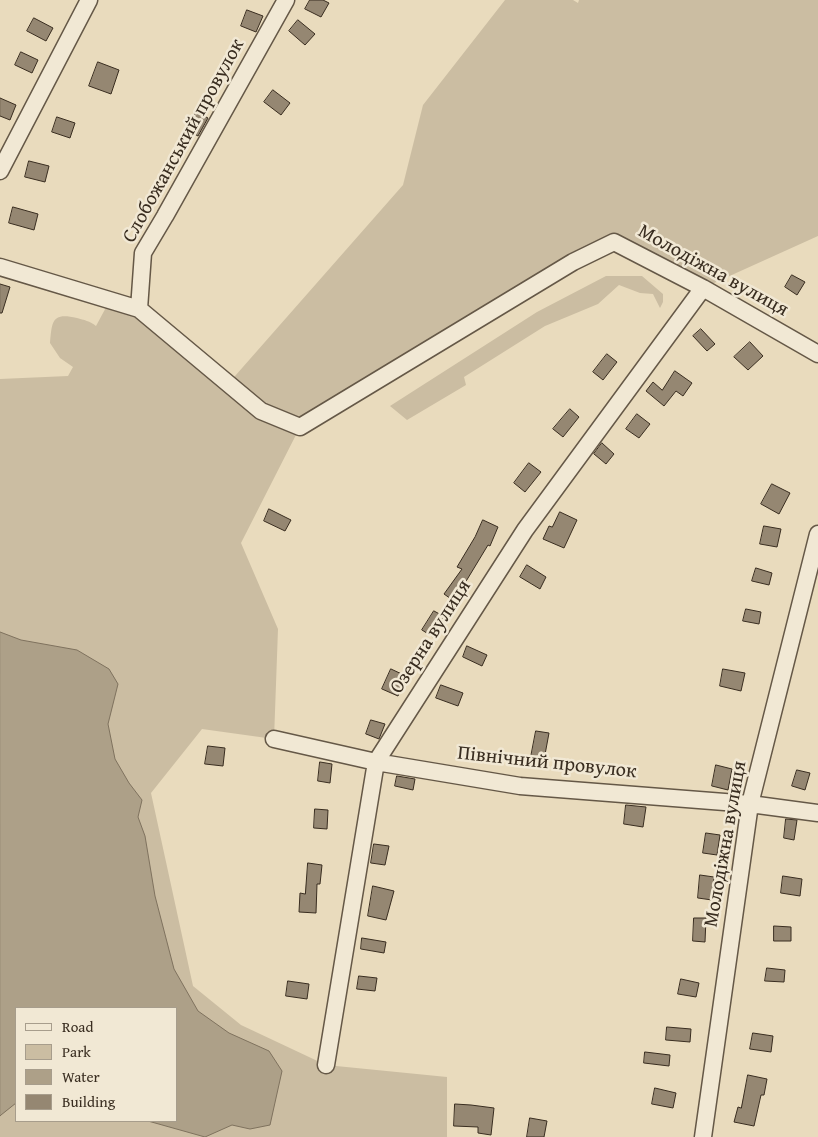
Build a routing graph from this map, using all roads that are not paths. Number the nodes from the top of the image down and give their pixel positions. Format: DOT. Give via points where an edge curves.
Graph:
graph roads {
  1 [pos="88,0"];
  2 [pos="286,0"];
  3 [pos="0,171"];
  4 [pos="0,266"];
  5 [pos="703,288"];
  6 [pos="139,309"];
  7 [pos="818,354"];
  8 [pos="818,534"];
  9 [pos="274,739"];
  10 [pos="376,762"];
  11 [pos="750,804"];
  12 [pos="818,813"];
  13 [pos="326,1065"];
  14 [pos="703,1137"];
  1 -- 3 [label="street"];
  2 -- 6 [label="street, Слобожанський провулок" via="143,253"];
  4 -- 6 [label="street"];
  5 -- 6 [label="street, Молодіжна вулиця" via="614,242 573,262 300,427 260,411"];
  5 -- 7 [label="street, Молодіжна вулиця"];
  5 -- 10 [label="street, Озерна вулиця" via="525,530"];
  8 -- 11 [label="street, Молодіжна вулиця"];
  9 -- 10 [label="street, Північний провулок"];
  10 -- 11 [label="street, Північний провулок" via="520,786"];
  10 -- 13 [label="street, Озерна вулиця"];
  11 -- 12 [label="street, Північний провулок"];
  11 -- 14 [label="street, Молодіжна вулиця"];
}
